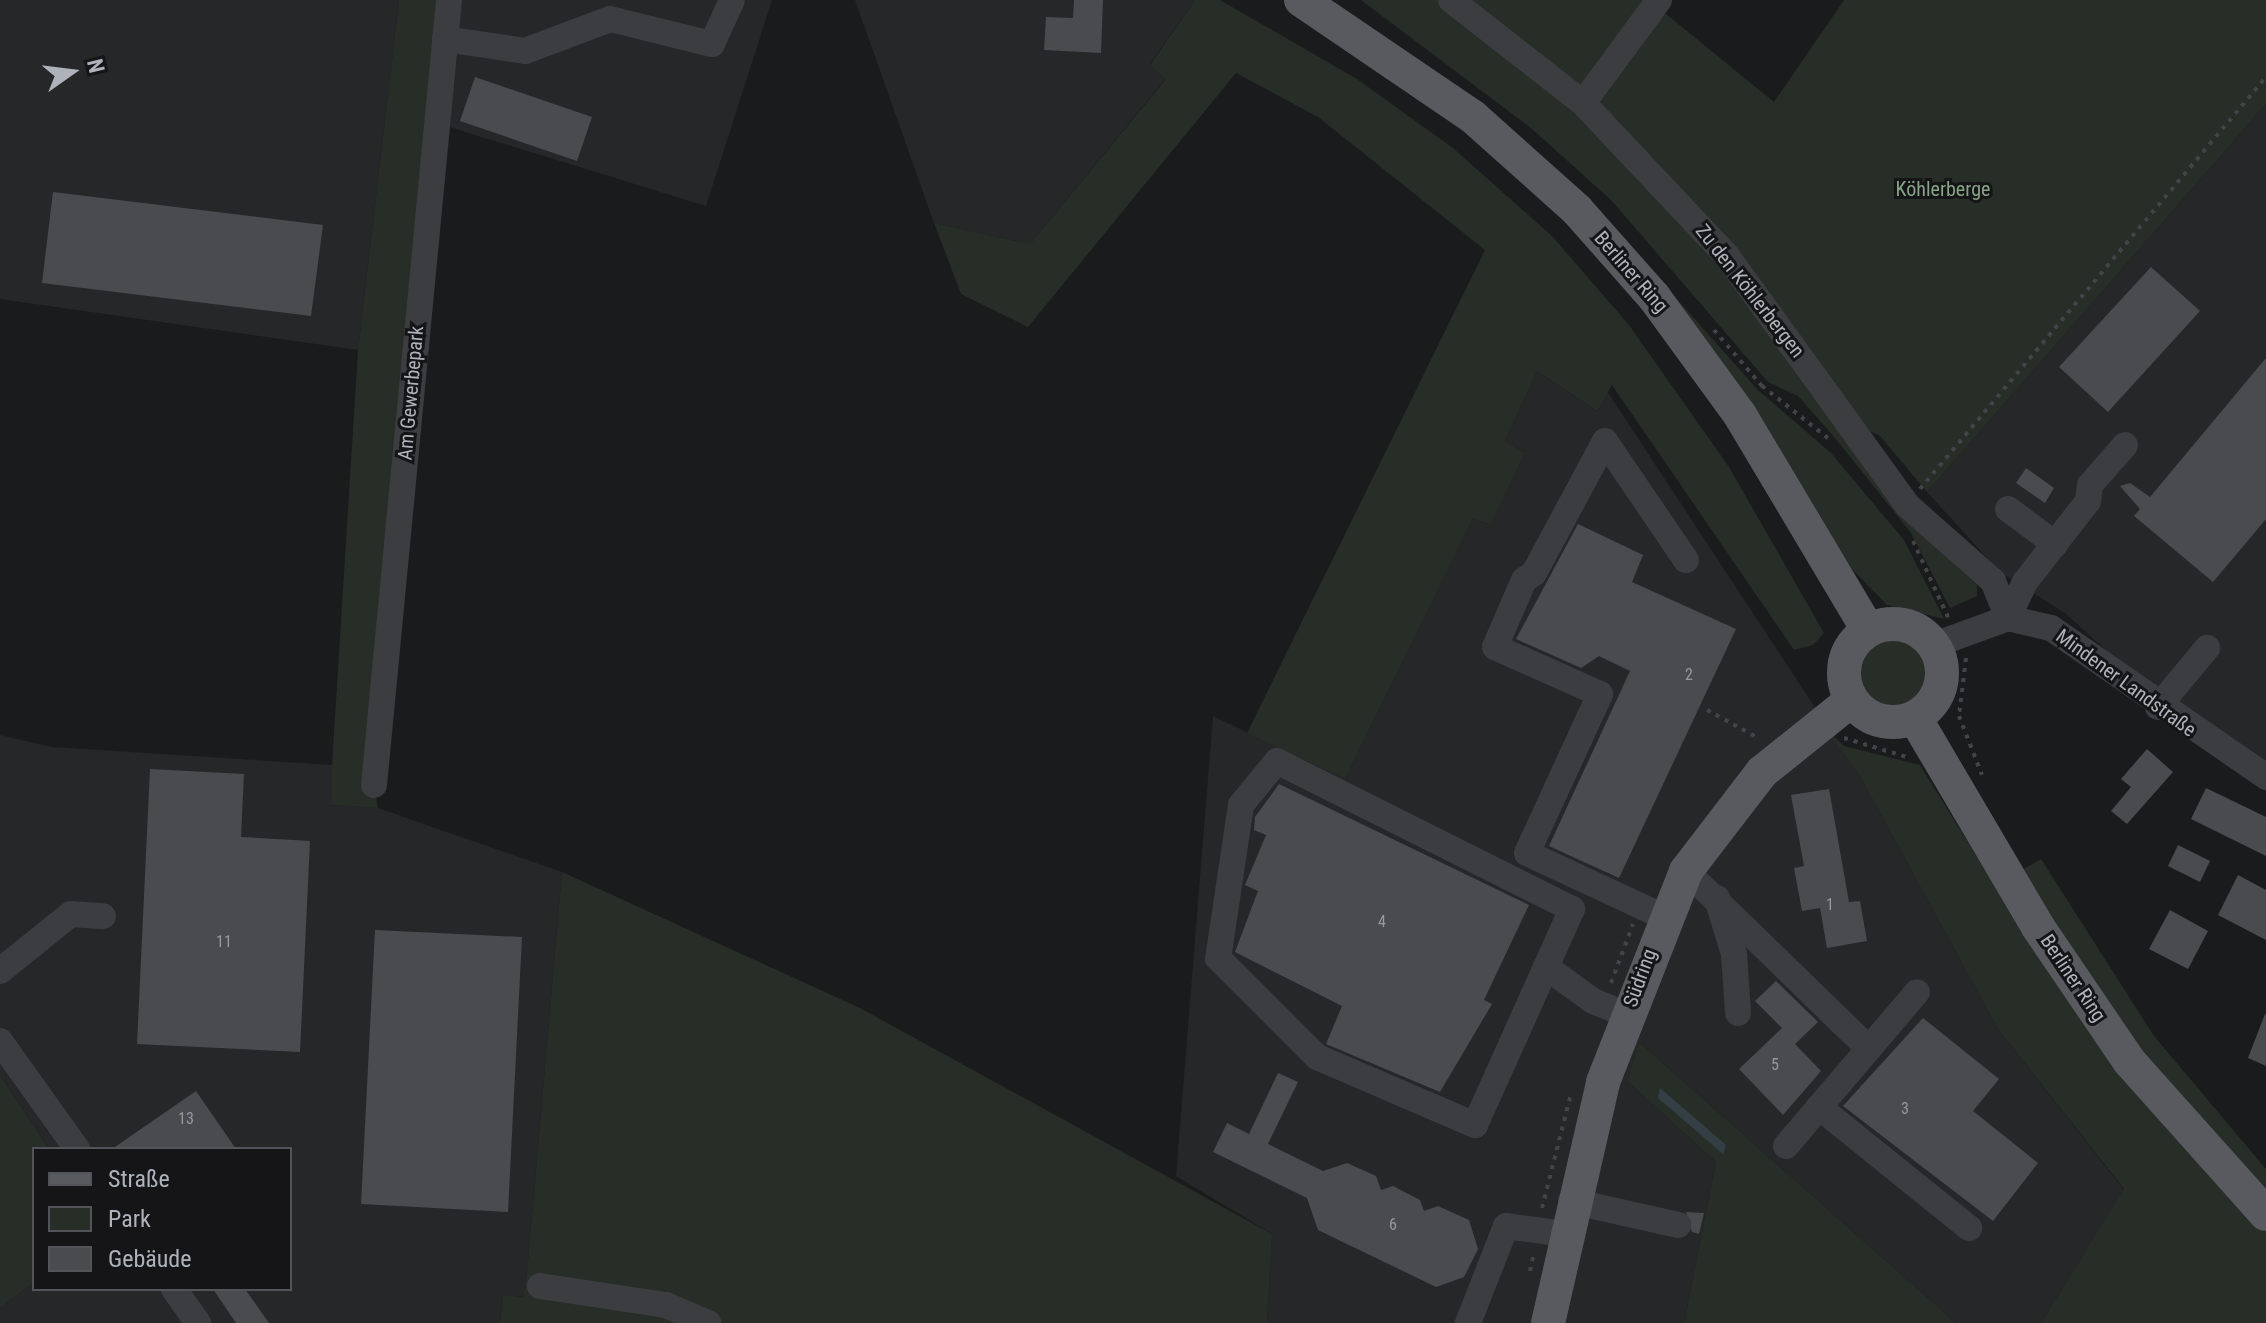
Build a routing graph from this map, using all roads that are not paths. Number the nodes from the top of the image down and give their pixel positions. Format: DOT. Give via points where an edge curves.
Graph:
graph roads {
  1 [pos="449,0"];
  2 [pos="732,0"];
  3 [pos="1301,0"];
  4 [pos="1451,0"];
  5 [pos="1659,0"];
  6 [pos="445,39"];
  7 [pos="1583,103"];
  8 [pos="2125,445"];
  9 [pos="2008,509"];
  10 [pos="2055,544"];
  11 [pos="1686,560"];
  12 [pos="2008,618"];
  13 [pos="1868,630"];
  14 [pos="1945,639"];
  15 [pos="2207,648"];
  16 [pos="2158,707"];
  17 [pos="1841,709"];
  18 [pos="1937,731"];
  19 [pos="2266,777"];
  20 [pos="374,785"];
  21 [pos="1686,871"];
  22 [pos="1716,894"];
  23 [pos="103,916"];
  24 [pos="1664,917"];
  25 [pos="1546,967"];
  26 [pos="0,971"];
  27 [pos="1917,992"];
  28 [pos="1738,1013"];
  29 [pos="1626,1014"];
  30 [pos="0,1041"];
  31 [pos="1869,1049"];
  32 [pos="1819,1107"];
  33 [pos="1786,1146"];
  34 [pos="76,1147"];
  35 [pos="1571,1201"];
  36 [pos="2266,1214"];
  37 [pos="1678,1225"];
  38 [pos="1969,1228"];
  39 [pos="1564,1234"];
  40 [pos="540,1286"];
  41 [pos="175,1291"];
  42 [pos="198,1323"];
  43 [pos="708,1323"];
  44 [pos="1468,1323"];
  45 [pos="1548,1323"];
  1 -- 6 [label="street, Am Gewerbepark"];
  2 -- 6 [label="street" via="712,44 610,19 525,51"];
  3 -- 13 [label="main road, Berliner Ring" via="1472,116 1577,210 1654,297 1740,415"];
  4 -- 7 [label="street, Zu den Köhlerbergen"];
  5 -- 7 [label="street"];
  6 -- 20 [label="street, Am Gewerbepark"];
  7 -- 12 [label="street, Zu den Köhlerbergen" via="1727,256 1907,505 1993,581"];
  8 -- 10 [label="street"];
  9 -- 10 [label="street"];
  10 -- 12 [label="street"];
  11 -- 24 [label="street" via="1605,441 1534,573 1524,580 1495,647 1600,694 1527,853"];
  12 -- 14 [label="street"];
  12 -- 16 [label="street, Mindener Landstraße" via="2075,641"];
  13 -- 14 [label="main road" via="1904,624"];
  13 -- 17 [label="main road" via="1845,662"];
  14 -- 18 [label="main road"];
  15 -- 16 [label="street"];
  16 -- 19 [label="street, Mindener Landstraße"];
  17 -- 18 [label="main road"];
  17 -- 21 [label="main road, Südring" via="1762,772"];
  18 -- 36 [label="main road, Berliner Ring" via="2038,927 2129,1061"];
  21 -- 22 [label="street"];
  21 -- 24 [label="main road, Südring"];
  22 -- 28 [label="street" via="1734,954"];
  22 -- 31 [label="street"];
  23 -- 26 [label="street" via="71,914"];
  24 -- 29 [label="main road, Südring"];
  25 -- 25 [label="street" via="1475,1125 1317,1057 1218,958 1241,805 1277,761 1572,909"];
  25 -- 29 [label="street" via="1593,1001"];
  27 -- 31 [label="street"];
  29 -- 35 [label="main road, Südring"];
  30 -- 34 [label="street"];
  31 -- 32 [label="street"];
  32 -- 33 [label="street"];
  32 -- 38 [label="street"];
  35 -- 37 [label="street"];
  35 -- 39 [label="main road, Südring"];
  39 -- 44 [label="street" via="1506,1226"];
  39 -- 45 [label="main road, Südring"];
  40 -- 43 [label="street" via="666,1305"];
  41 -- 42 [label="street"];
}
